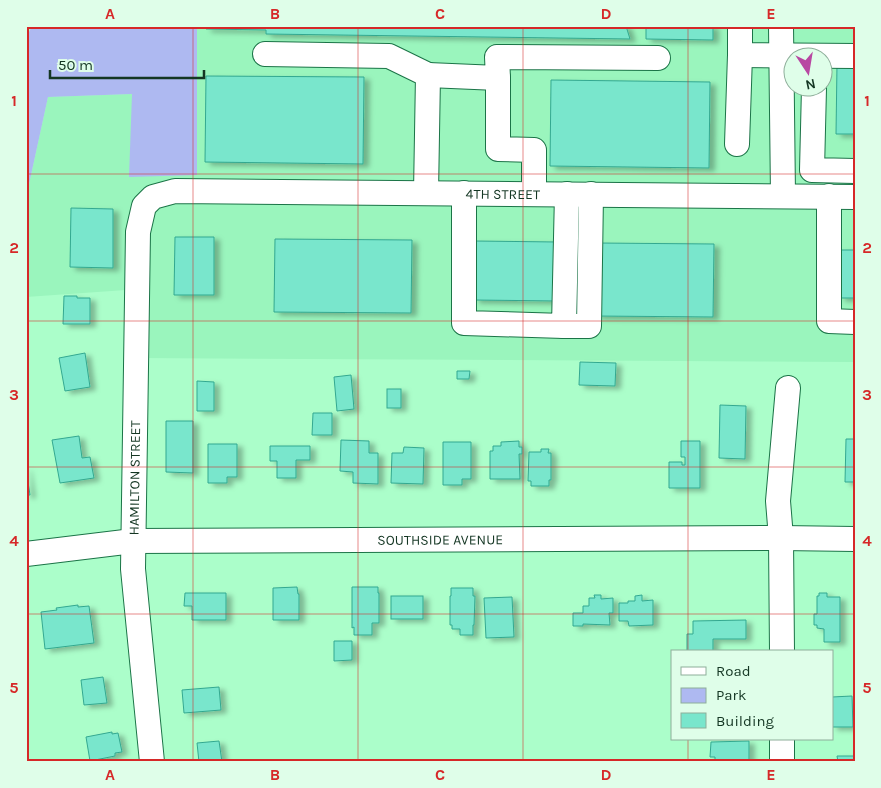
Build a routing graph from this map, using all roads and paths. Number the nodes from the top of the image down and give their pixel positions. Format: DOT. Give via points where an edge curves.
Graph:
graph roads {
  1 [pos="740,26"];
  2 [pos="781,26"];
  3 [pos="265,54"];
  4 [pos="740,55"];
  5 [pos="781,56"];
  6 [pos="784,56"];
  7 [pos="855,56"];
  8 [pos="834,57"];
  9 [pos="658,58"];
  10 [pos="428,75"];
  11 [pos="498,78"];
  12 [pos="814,98"];
  13 [pos="737,144"];
  14 [pos="855,171"];
  15 [pos="426,193"];
  16 [pos="464,193"];
  17 [pos="534,194"];
  18 [pos="567,194"];
  19 [pos="591,194"];
  20 [pos="783,196"];
  21 [pos="829,196"];
  22 [pos="153,197"];
  23 [pos="855,197"];
  24 [pos="855,322"];
  25 [pos="564,326"];
  26 [pos="788,388"];
  27 [pos="781,538"];
  28 [pos="855,539"];
  29 [pos="133,541"];
  30 [pos="26,554"];
  31 [pos="782,650"];
  32 [pos="782,740"];
  33 [pos="152,762"];
  34 [pos="782,762"];
  1 -- 4 [label="street"];
  2 -- 5 [label="street"];
  3 -- 10 [label="street" via="389,56"];
  4 -- 5 [label="street"];
  4 -- 13 [label="street"];
  5 -- 6 [label="street"];
  5 -- 20 [label="street"];
  7 -- 8 [label="street"];
  9 -- 11 [label="street" via="497,57"];
  10 -- 11 [label="street"];
  10 -- 15 [label="street"];
  11 -- 17 [label="street" via="498,150 534,150"];
  12 -- 14 [label="street" via="812,170"];
  15 -- 16 [label="street, 4TH STREET"];
  15 -- 22 [label="street, 4TH STREET" via="175,191"];
  16 -- 17 [label="street, 4TH STREET"];
  16 -- 25 [label="street" via="464,323"];
  17 -- 18 [label="street, 4TH STREET"];
  18 -- 19 [label="street, 4TH STREET"];
  18 -- 25 [label="street"];
  19 -- 20 [label="street, 4TH STREET" via="729,206"];
  19 -- 25 [label="street" via="589,326"];
  20 -- 21 [label="street, 4TH STREET"];
  21 -- 23 [label="street, 4TH STREET"];
  21 -- 24 [label="street" via="829,321"];
  22 -- 29 [label="street, HAMILTON STREET" via="144,206 138,232"];
  26 -- 27 [label="street" via="778,501"];
  27 -- 28 [label="street, SOUTHSIDE AVENUE"];
  27 -- 29 [label="street, SOUTHSIDE AVENUE"];
  27 -- 31 [label="street"];
  29 -- 30 [label="street, SOUTHSIDE AVENUE"];
  29 -- 33 [label="street, HAMILTON STREET"];
  32 -- 34 [label="street"];
}
